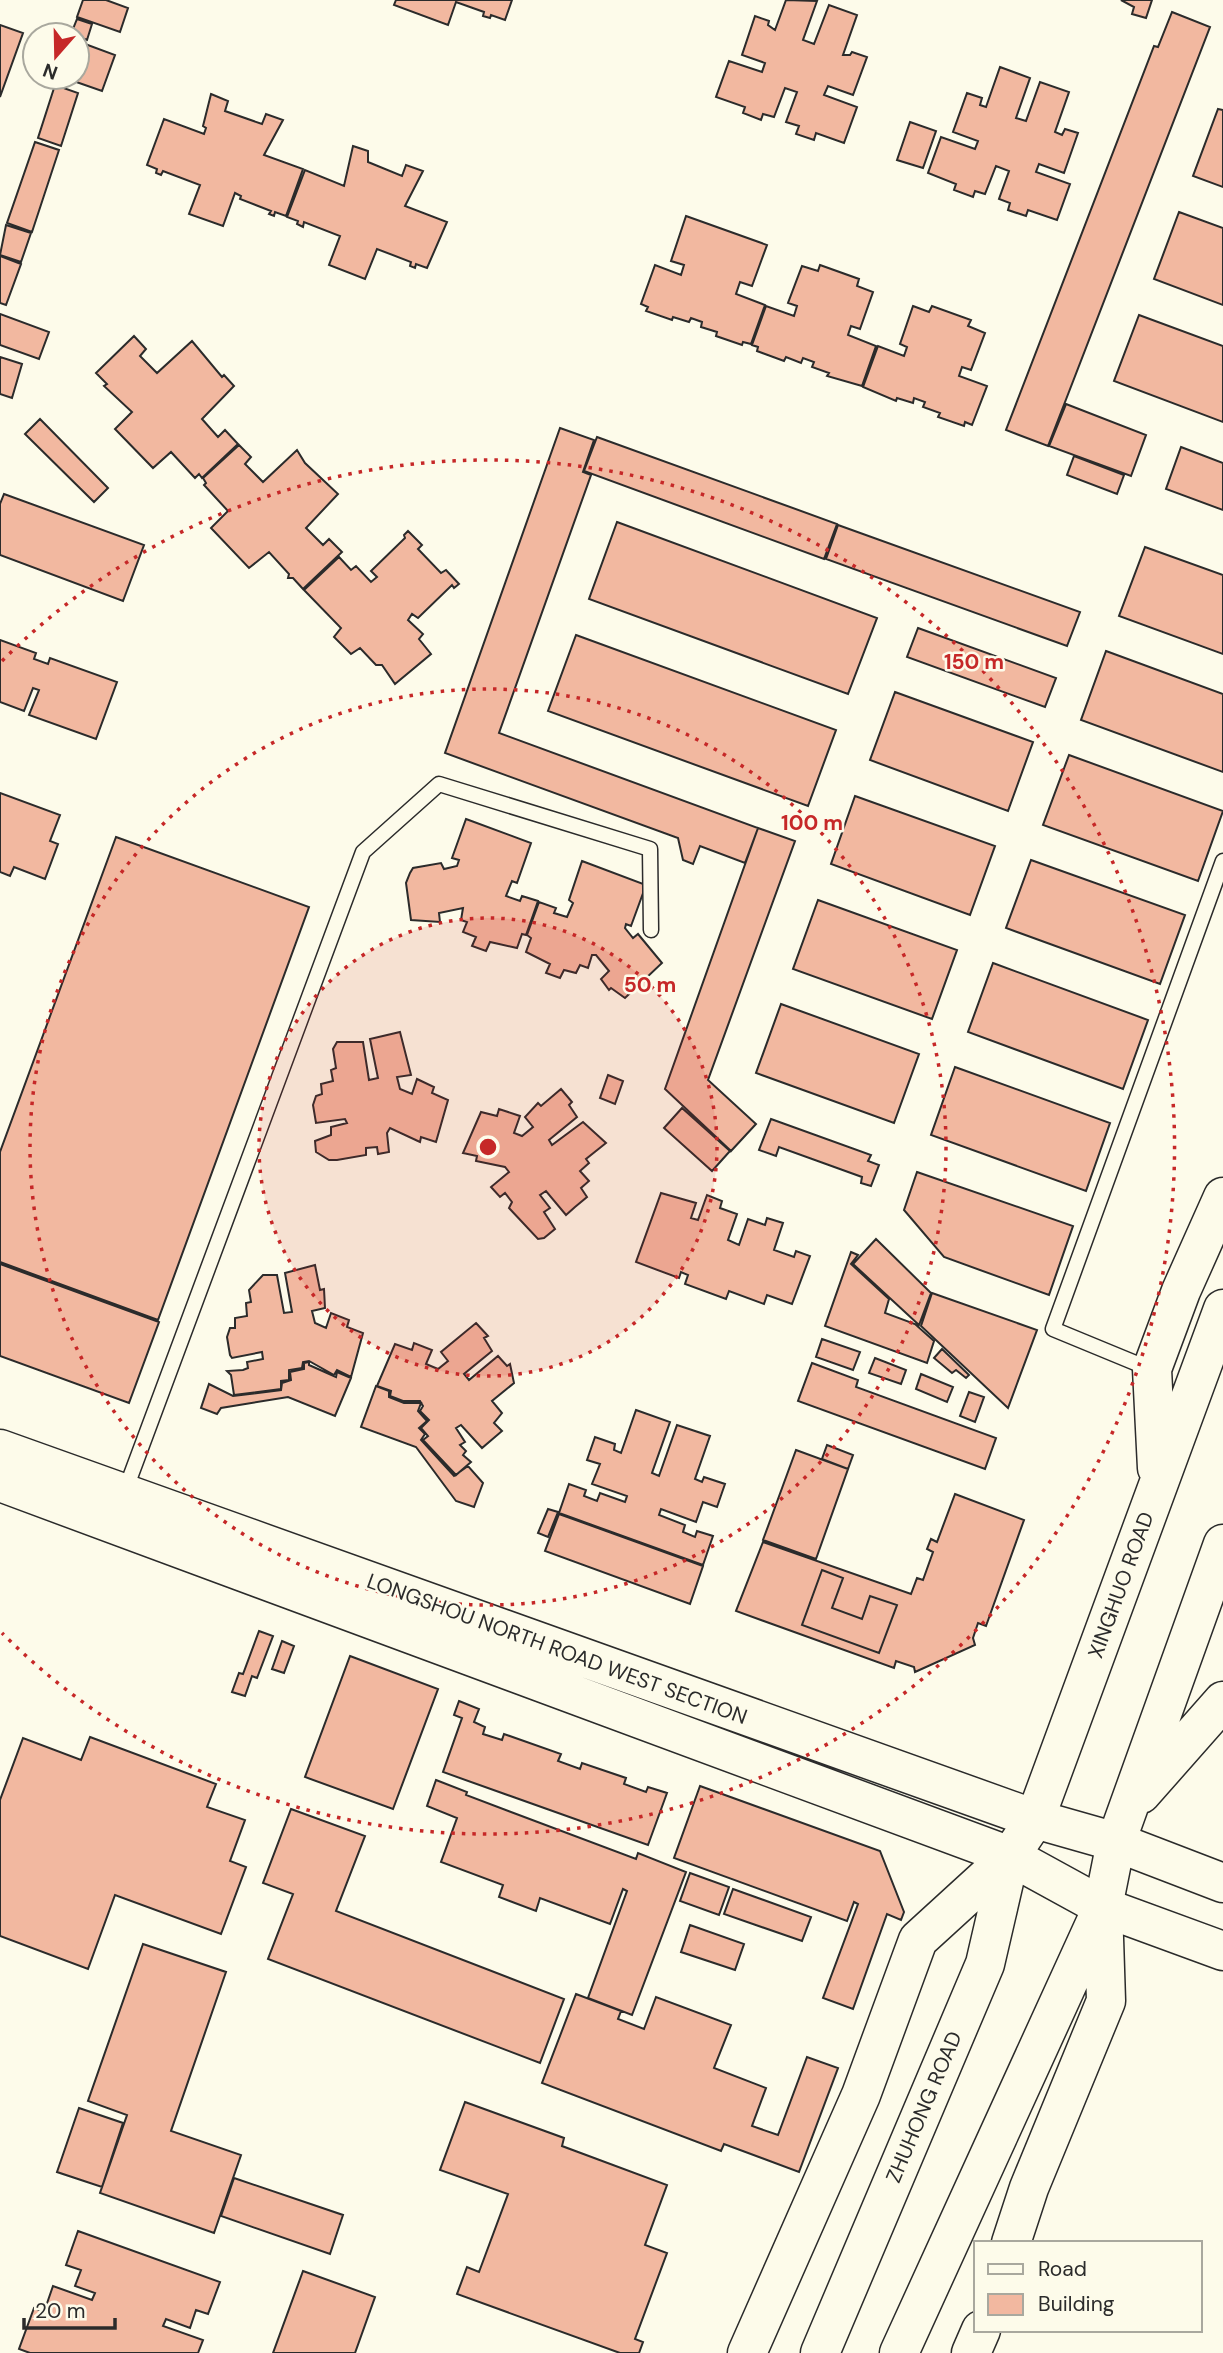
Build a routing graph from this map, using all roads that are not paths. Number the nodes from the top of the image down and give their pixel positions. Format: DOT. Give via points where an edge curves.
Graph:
graph roads {
  1 [pos="1223,861"];
  2 [pos="651,930"];
  3 [pos="1223,1197"];
  4 [pos="1223,1309"];
  5 [pos="1152,1369"];
  6 [pos="0,1449"];
  7 [pos="0,1482"];
  8 [pos="1158,1484"];
  9 [pos="119,1508"];
  10 [pos="1223,1544"];
  11 [pos="1223,1701"];
  12 [pos="1035,1819"];
  13 [pos="1122,1825"];
  14 [pos="1010,1856"];
  15 [pos="1223,1882"];
  16 [pos="1103,1907"];
  17 [pos="1223,1951"];
  18 [pos="1013,2241"];
  19 [pos="980,2332"];
  20 [pos="747,2353"];
  21 [pos="820,2353"];
  22 [pos="899,2353"];
  23 [pos="971,2353"];
  1 -- 5 [label="lane" via="1053,1329"];
  2 -- 9 [label="lane" via="650,849 439,784 363,852"];
  3 -- 5 [label="main road"];
  4 -- 8 [label="main road, XINGHUO ROAD"];
  5 -- 8 [label="main road"];
  6 -- 9 [label="main road, LONGSHOU NORTH ROAD WEST SECTION"];
  7 -- 9 [label="main road, LONGSHOU NORTH ROAD WEST SECTION"];
  8 -- 12 [label="main road, XINGHUO ROAD"];
  9 -- 12 [label="main road, LONGSHOU NORTH ROAD WEST SECTION"];
  9 -- 14 [label="main road, LONGSHOU NORTH ROAD WEST SECTION"];
  10 -- 13 [label="main road"];
  11 -- 13 [label="main road"];
  12 -- 13 [label="main road, LONGSHOU NORTH ROAD WEST SECTION"];
  12 -- 14 [label="main road, XINGHUO ROAD"];
  13 -- 15 [label="main road, LONGSHOU NORTH ROAD WEST SECTION"];
  13 -- 16 [label="main road"];
  14 -- 16 [label="main road, LONGSHOU NORTH ROAD WEST SECTION"];
  14 -- 20 [label="main road" via="918,1940 861,2095"];
  14 -- 21 [label="main road, ZHUHONG ROAD" via="985,1964"];
  16 -- 17 [label="main road, LONGSHOU NORTH ROAD WEST SECTION"];
  16 -- 18 [label="main road" via="1106,2001 1029,2188"];
  16 -- 22 [label="main road"];
  19 -- 23 [label="main road"];
}
